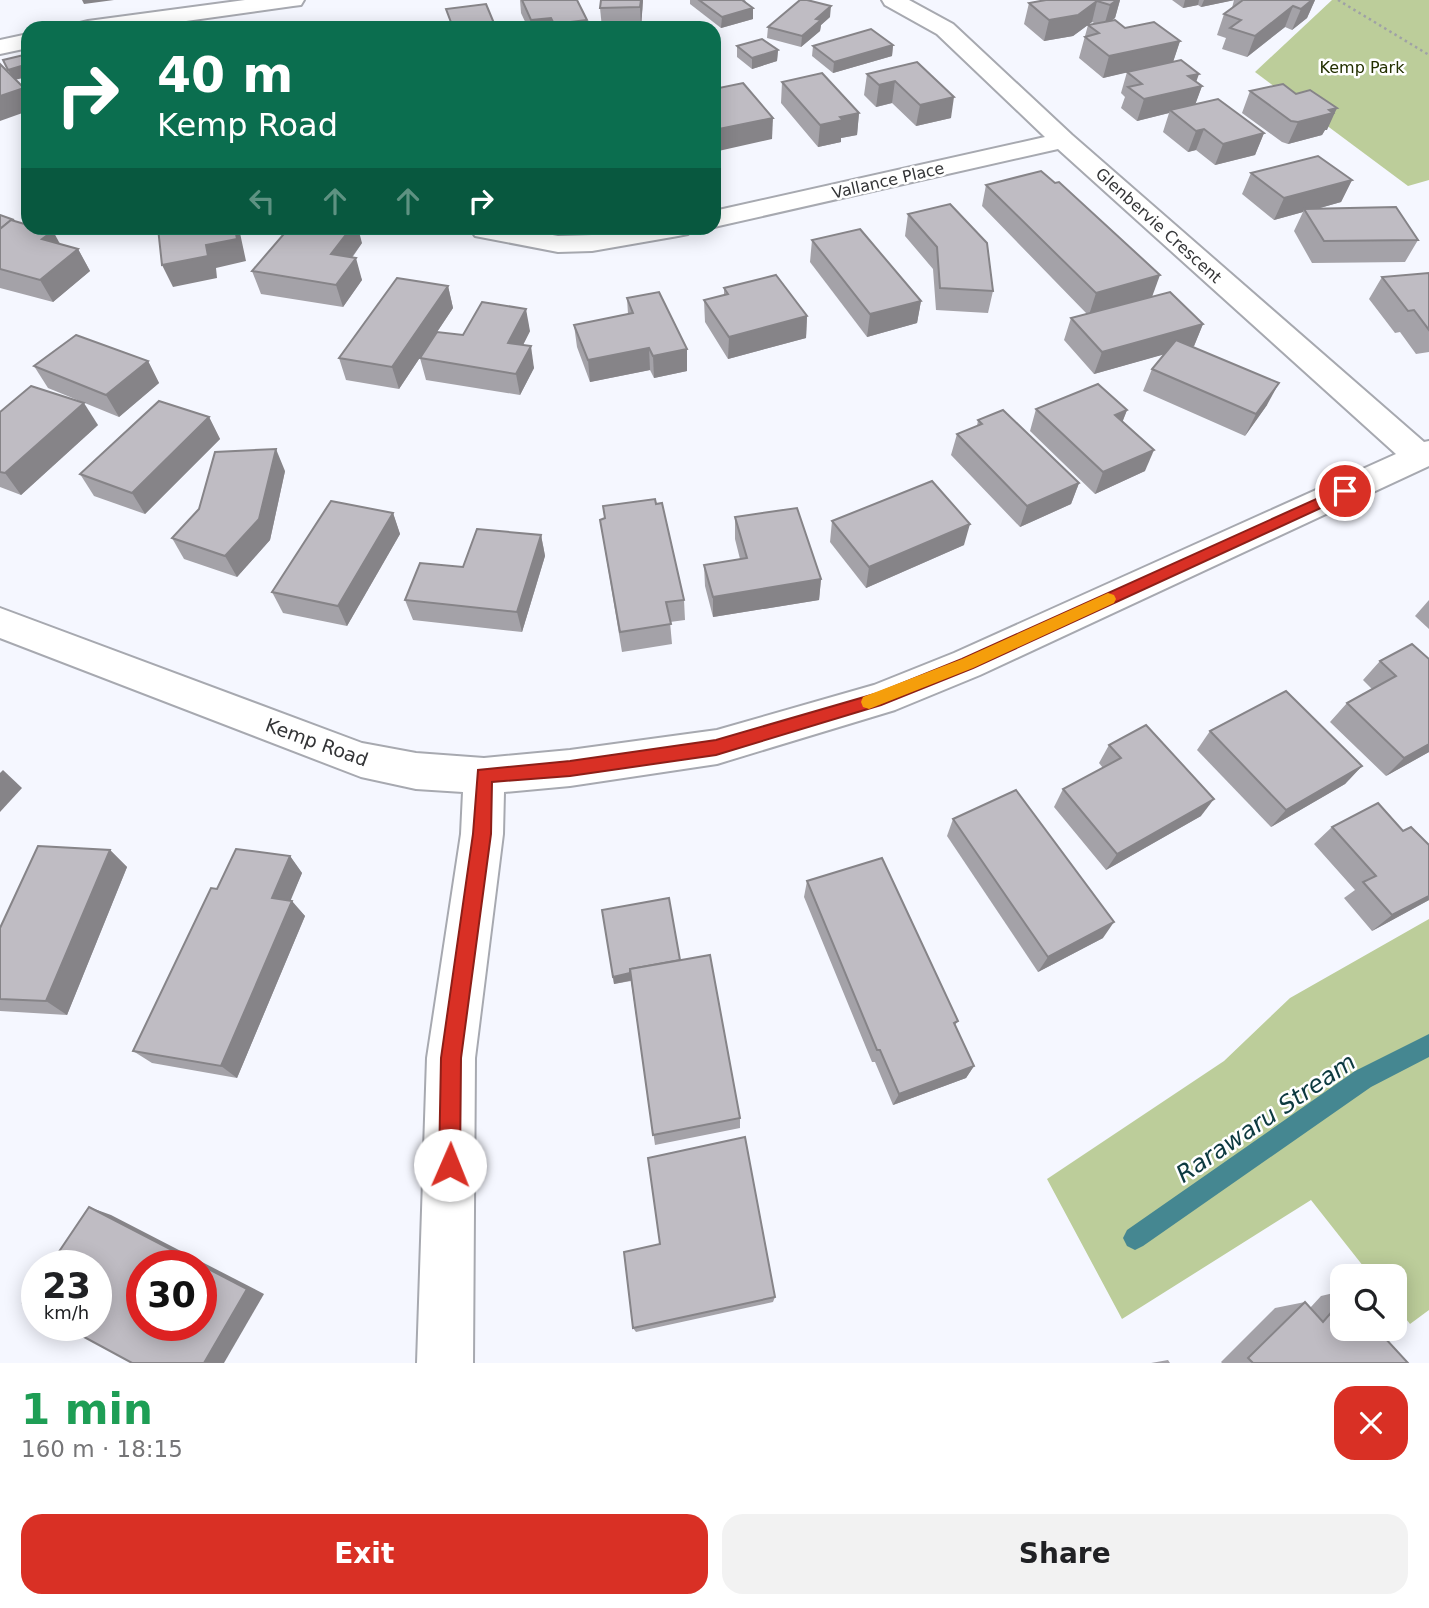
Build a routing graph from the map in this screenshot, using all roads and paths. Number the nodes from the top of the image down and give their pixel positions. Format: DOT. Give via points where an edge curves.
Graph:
graph roads {
  1 [pos="293,0"];
  2 [pos="894,0"];
  3 [pos="1338,0"];
  4 [pos="139,21"];
  5 [pos="21,42"];
  6 [pos="0,47"];
  7 [pos="1429,55"];
  8 [pos="1063,140"];
  9 [pos="721,217"];
  10 [pos="511,235"];
  11 [pos="633,235"];
  12 [pos="1425,454"];
  13 [pos="0,624"];
  14 [pos="484,776"];
  15 [pos="445,1363"];
  1 -- 4 [label="street"];
  2 -- 8 [label="street, Glenbervie Crescent" via="945,29"];
  3 -- 7 [label="path"];
  5 -- 6 [label="street"];
  8 -- 9 [label="street, Vallance Place"];
  8 -- 12 [label="street, Glenbervie Crescent"];
  10 -- 11 [label="street" via="558,244"];
  12 -- 14 [label="street, Kemp Road" via="881,699 716,747"];
  13 -- 14 [label="street, Kemp Road" via="361,760 416,771"];
  14 -- 15 [label="street" via="482,834 451,1058"];
}
